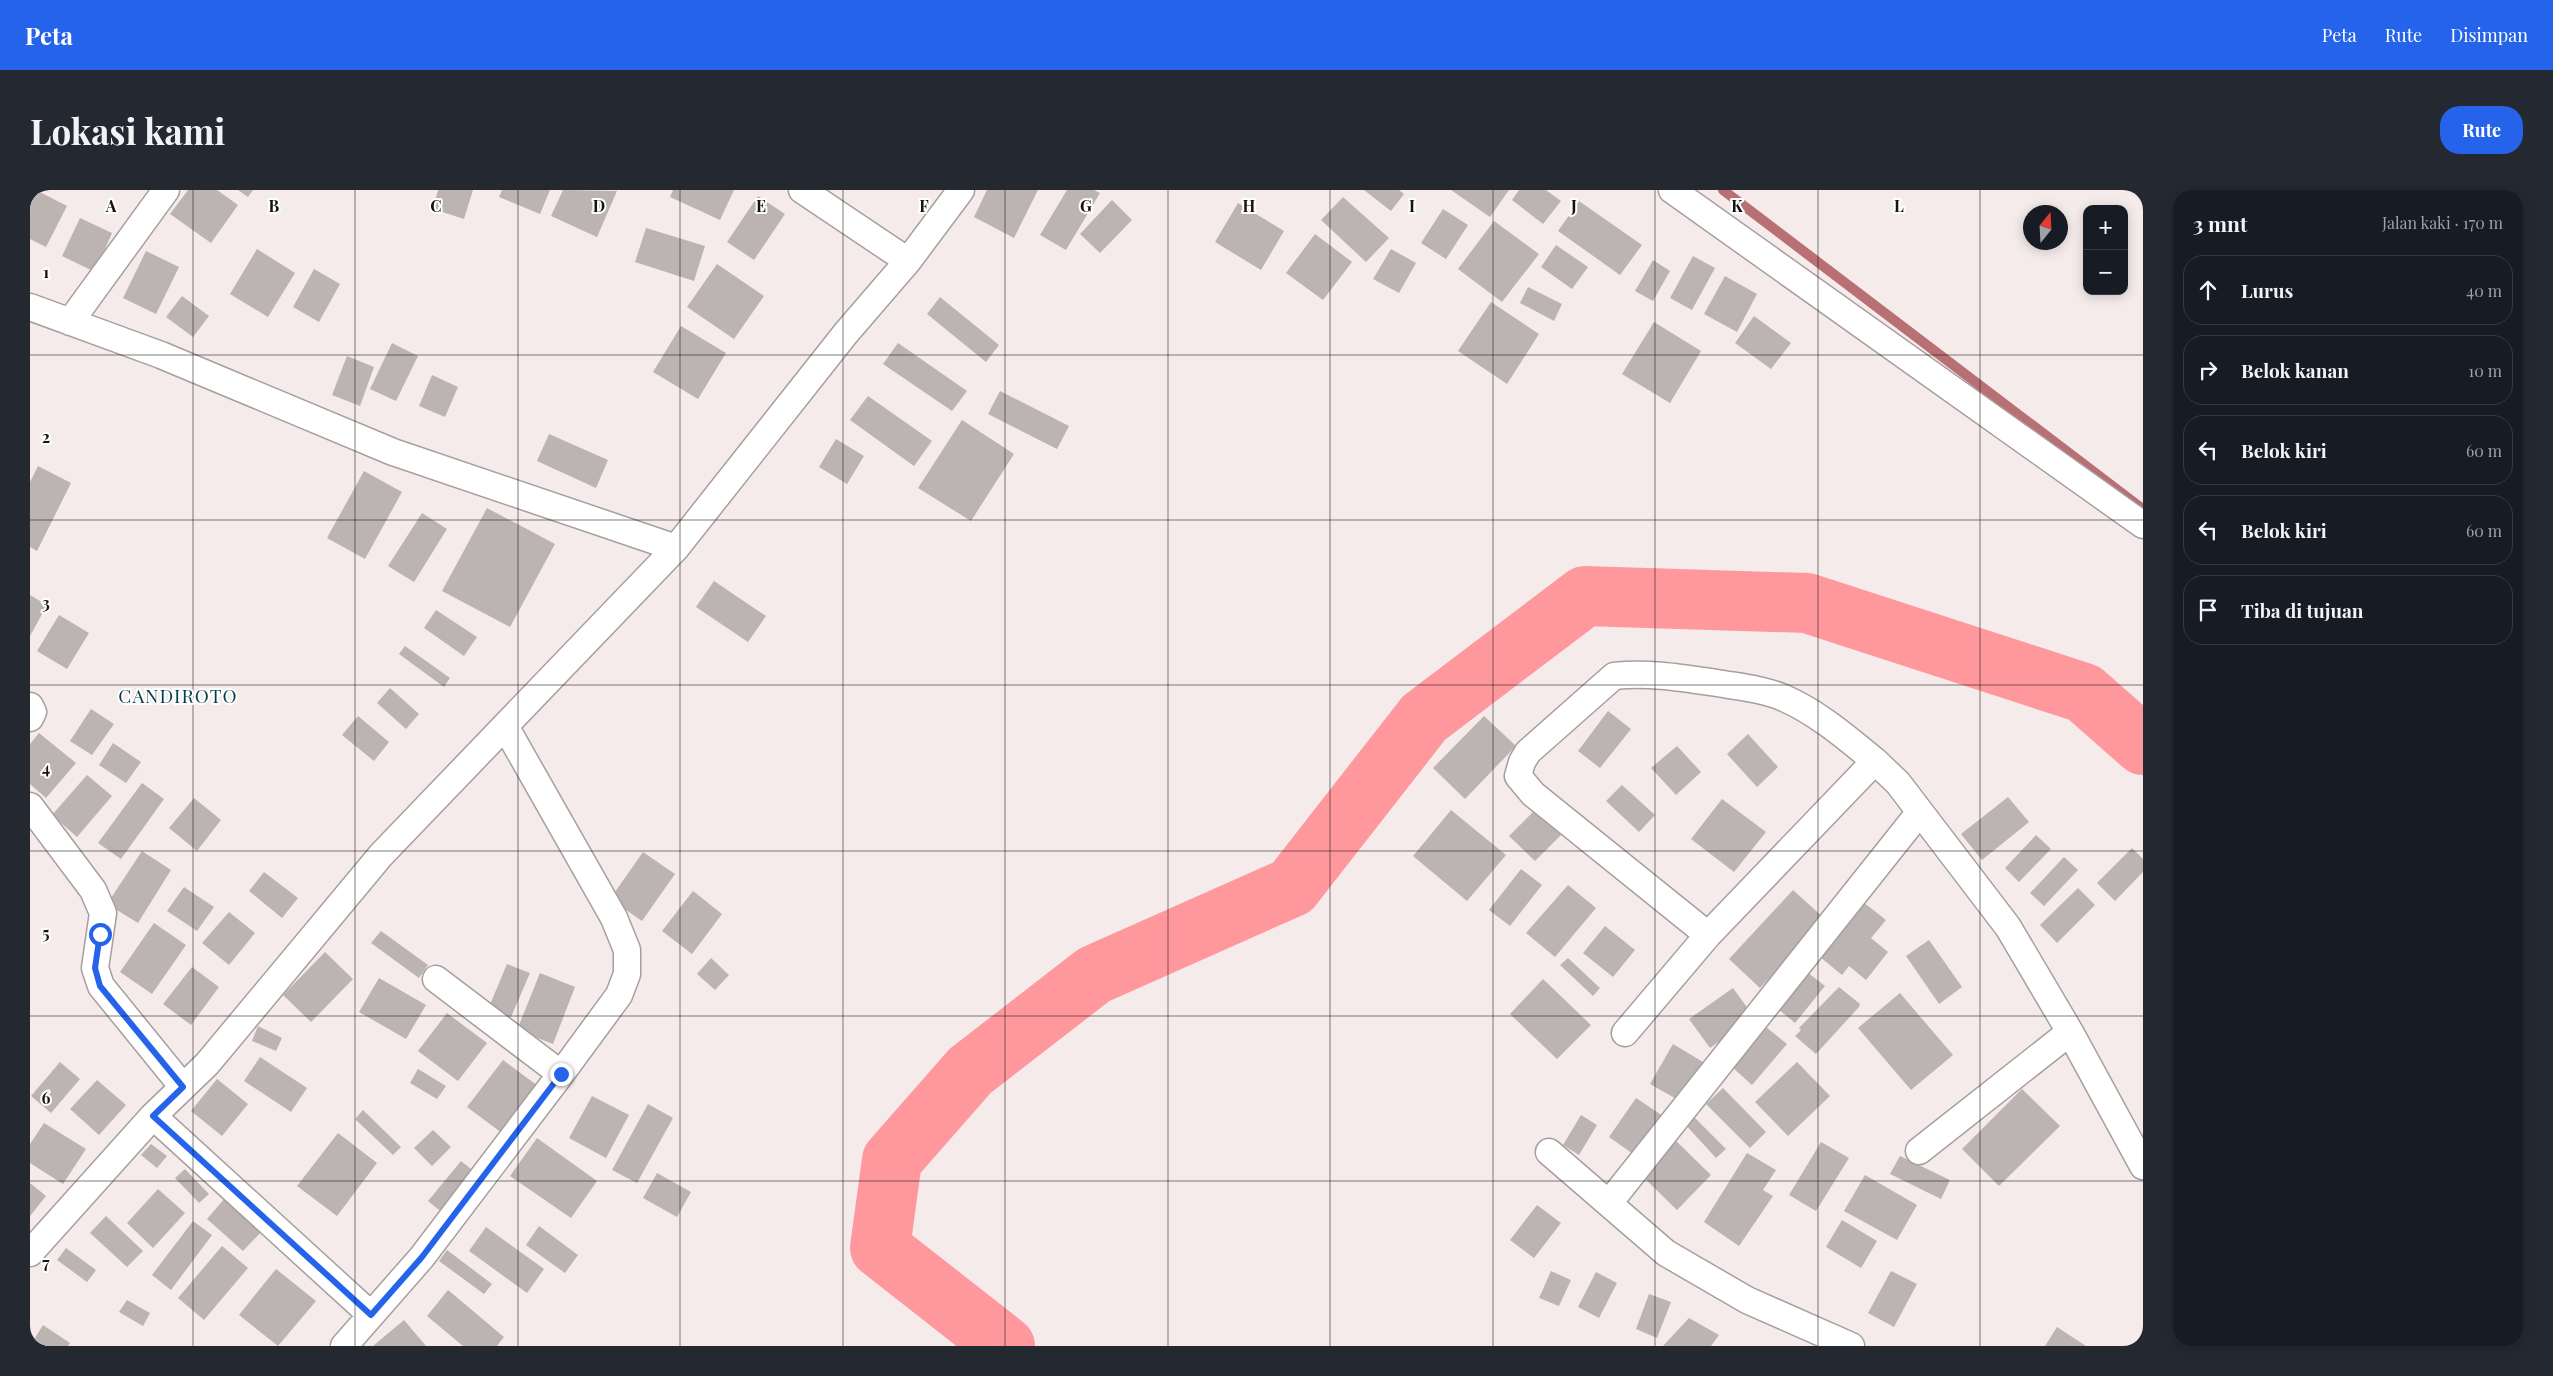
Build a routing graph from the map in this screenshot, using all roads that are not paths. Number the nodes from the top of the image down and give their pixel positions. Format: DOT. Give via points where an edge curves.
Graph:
graph roads {
  1 [pos="166,190"];
  2 [pos="802,190"];
  3 [pos="961,190"];
  4 [pos="1672,190"];
  5 [pos="908,261"];
  6 [pos="30,307"];
  7 [pos="70,322"];
  8 [pos="2143,525"];
  9 [pos="676,548"];
  10 [pos="30,706"];
  11 [pos="30,718"];
  12 [pos="505,726"];
  13 [pos="1875,761"];
  14 [pos="30,806"];
  15 [pos="1919,813"];
  16 [pos="1708,936"];
  17 [pos="436,979"];
  18 [pos="2070,1032"];
  19 [pos="1624,1033"];
  20 [pos="561,1074"];
  21 [pos="183,1087"];
  22 [pos="153,1116"];
  23 [pos="1919,1151"];
  24 [pos="1549,1152"];
  25 [pos="2143,1166"];
  26 [pos="1609,1203"];
  27 [pos="30,1253"];
  28 [pos="371,1315"];
  29 [pos="344,1346"];
  30 [pos="1851,1346"];
  1 -- 7 [label="street"];
  2 -- 5 [label="street"];
  3 -- 5 [label="street"];
  4 -- 8 [label="street"];
  5 -- 9 [label="street" via="846,332"];
  6 -- 7 [label="street"];
  7 -- 9 [label="street" via="162,355 393,452"];
  9 -- 12 [label="street"];
  10 -- 11 [label="street"];
  12 -- 20 [label="street" via="614,918 627,950 627,974 619,995"];
  12 -- 21 [label="street" via="381,855 207,1064"];
  13 -- 15 [label="street" via="1898,783"];
  13 -- 16 [label="street"];
  13 -- 16 [label="street" via="1842,733 1786,699 1766,691 1663,675 1631,674 1614,676 1528,752 1518,776 1533,794"];
  14 -- 21 [label="street" via="93,890 103,913 95,968 100,986"];
  15 -- 18 [label="street" via="2008,927"];
  15 -- 26 [label="street"];
  16 -- 19 [label="street"];
  17 -- 20 [label="street"];
  18 -- 23 [label="street"];
  18 -- 25 [label="street"];
  20 -- 28 [label="street" via="422,1257"];
  21 -- 22 [label="street"];
  22 -- 27 [label="street"];
  22 -- 28 [label="street"];
  24 -- 26 [label="street"];
  26 -- 30 [label="street" via="1666,1253 1748,1300"];
  28 -- 29 [label="street"];
}
